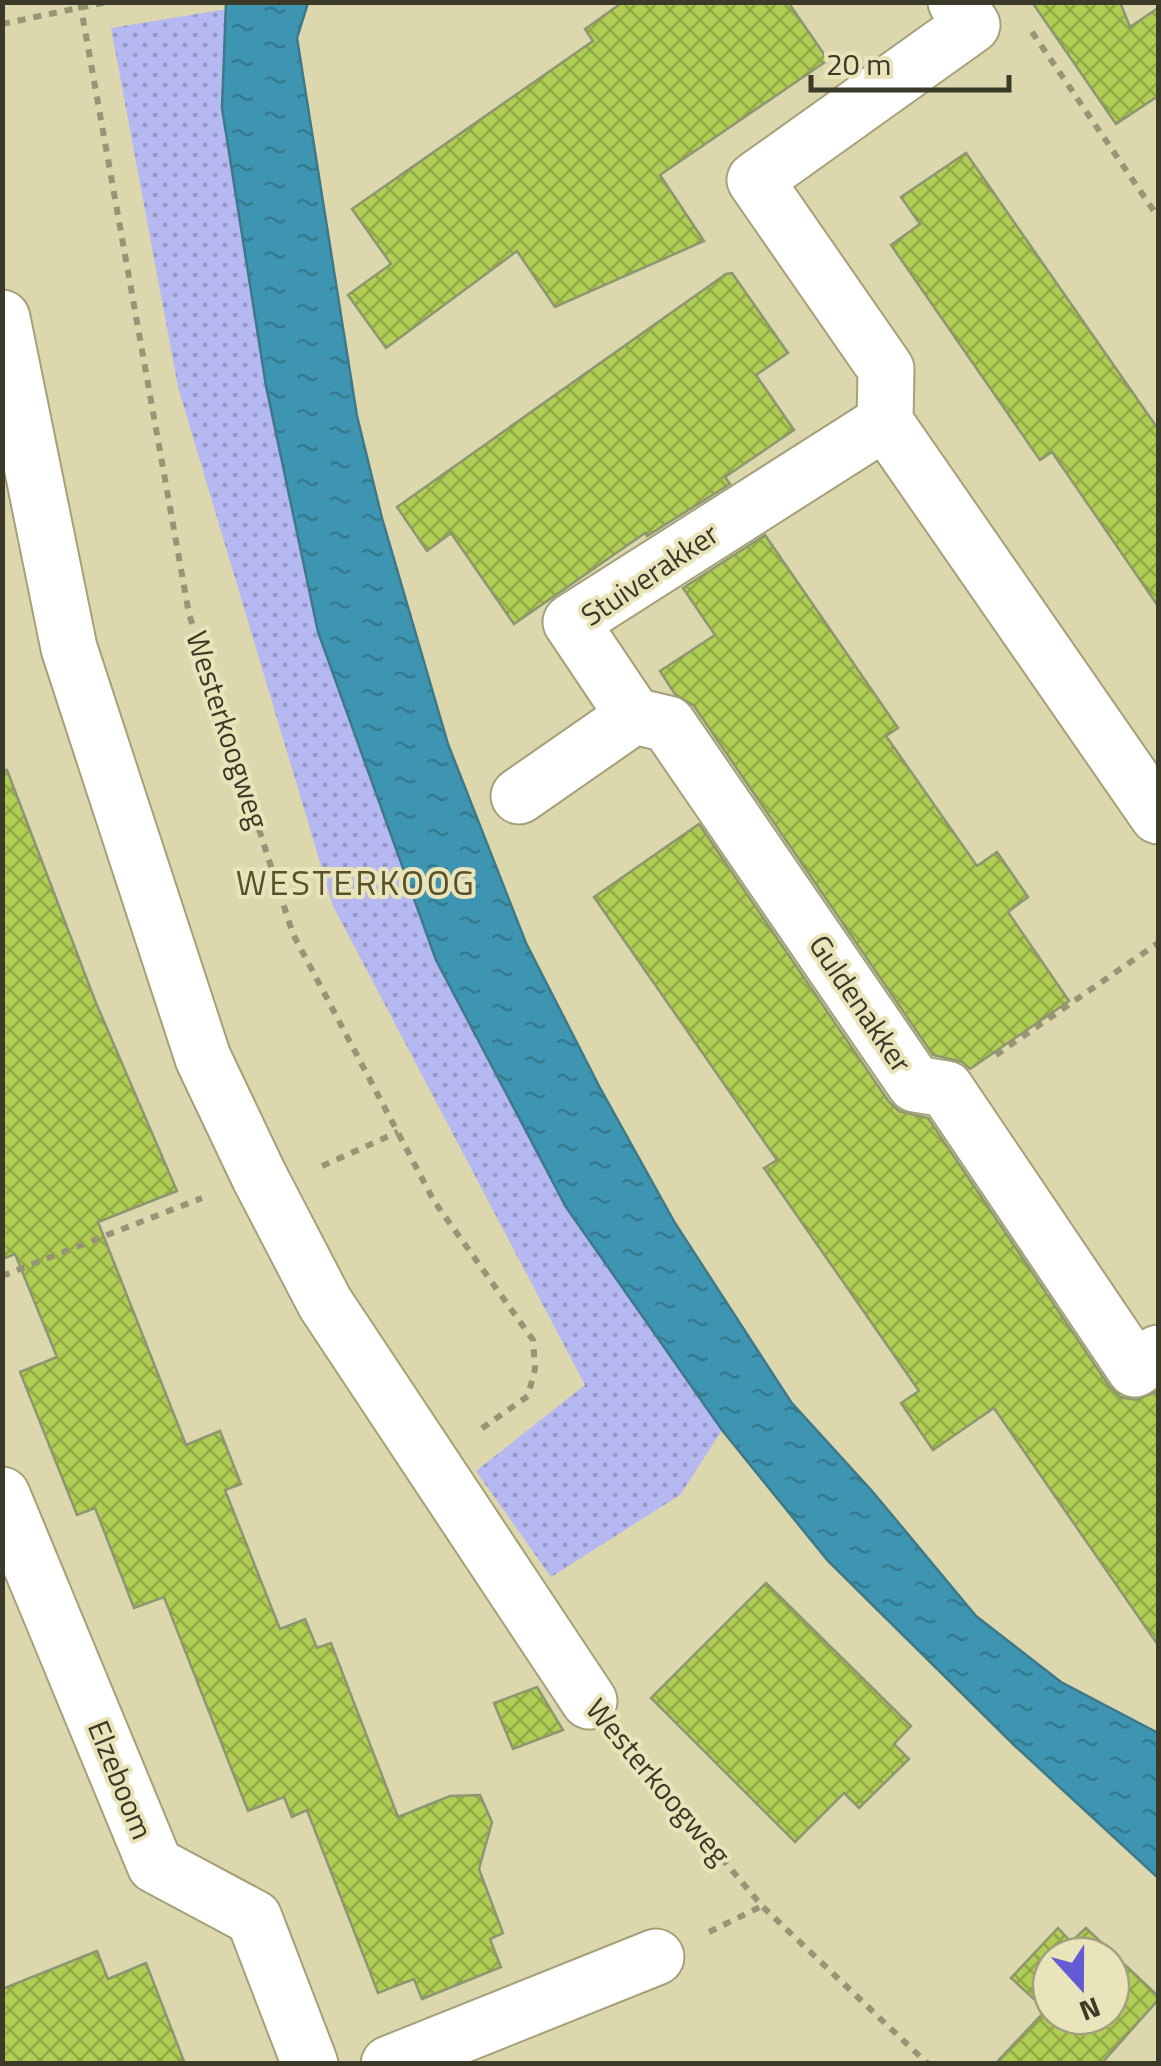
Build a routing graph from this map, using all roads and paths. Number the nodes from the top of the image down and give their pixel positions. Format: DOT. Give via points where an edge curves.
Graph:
graph roads {
  1 [pos="108,2"];
  2 [pos="956,2"];
  3 [pos="80,5"];
  4 [pos="1022,19"];
  5 [pos="2,24"];
  6 [pos="1158,217"];
  7 [pos="2,318"];
  8 [pos="885,422"];
  9 [pos="634,716"];
  10 [pos="519,796"];
  11 [pos="1158,816"];
  12 [pos="1158,943"];
  13 [pos="946,1090"];
  14 [pos="398,1132"];
  15 [pos="263,1184"];
  16 [pos="2,1276"];
  17 [pos="1158,1353"];
  18 [pos="431,1464"];
  19 [pos="3,1500"];
  20 [pos="589,1701"];
  21 [pos="656,1957"];
  22 [pos="310,2064"];
  23 [pos="389,2064"];
  24 [pos="928,2064"];
  1 -- 3 [label="path"];
  2 -- 8 [label="street" via="972,26 755,180 886,368"];
  3 -- 5 [label="path"];
  3 -- 14 [label="path, Westerkoogweg" via="189,614 293,934"];
  4 -- 6 [label="path"];
  7 -- 15 [label="street, Westerkoogweg" via="69,648 204,1058"];
  8 -- 9 [label="street, Stuiverakker" via="571,622"];
  8 -- 11 [label="street"];
  9 -- 10 [label="street"];
  9 -- 13 [label="street, Guldenakker" via="668,724 914,1084"];
  12 -- 13 [label="path"];
  13 -- 17 [label="street, Guldenakker" via="1135,1369"];
  14 -- 15 [label="path"];
  14 -- 18 [label="path, Westerkoogweg" via="434,1201 533,1340 528,1396"];
  15 -- 16 [label="path"];
  15 -- 18 [label="street, Westerkoogweg" via="325,1303"];
  18 -- 20 [label="street, Westerkoogweg"];
  19 -- 22 [label="street, Elzeboom" via="156,1866 254,1918"];
  20 -- 24 [label="path, Westerkoogweg" via="762,1906"];
  21 -- 23 [label="street"];
}
